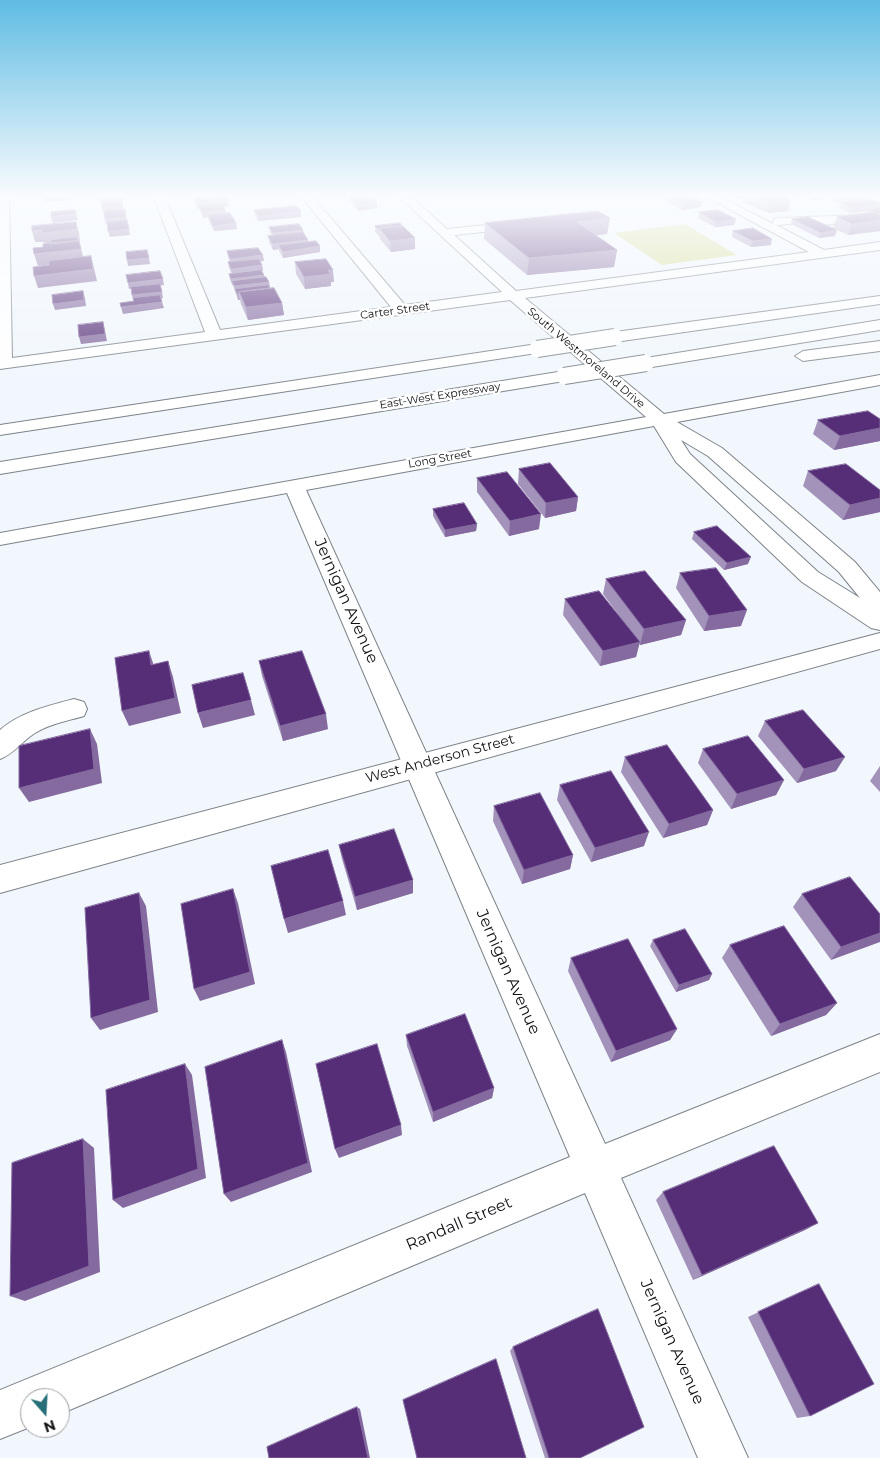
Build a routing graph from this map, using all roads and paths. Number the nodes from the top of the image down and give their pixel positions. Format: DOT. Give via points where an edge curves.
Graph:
graph roads {
  1 [pos="2,263"];
  2 [pos="185,263"];
  3 [pos="362,263"];
  4 [pos="477,263"];
  5 [pos="755,263"];
  6 [pos="2,278"];
  7 [pos="513,295"];
  8 [pos="880,295"];
  9 [pos="880,300"];
  10 [pos="854,304"];
  11 [pos="401,310"];
  12 [pos="880,325"];
  13 [pos="214,335"];
  14 [pos="880,346"];
  15 [pos="667,360"];
  16 [pos="2,364"];
  17 [pos="880,380"];
  18 [pos="853,385"];
  19 [pos="875,399"];
  20 [pos="659,419"];
  21 [pos="0,430"];
  22 [pos="0,468"];
  23 [pos="294,485"];
  24 [pos="0,539"];
  25 [pos="880,608"];
  26 [pos="880,622"];
  27 [pos="880,641"];
  28 [pos="74,710"];
  29 [pos="0,748"];
  30 [pos="418,765"];
  31 [pos="0,878"];
  32 [pos="880,1053"];
  33 [pos="595,1168"];
  34 [pos="64,1388"];
  35 [pos="20,1406"];
  36 [pos="0,1415"];
  37 [pos="723,1458"];
  1 -- 6 [label="main road"];
  2 -- 13 [label="main road"];
  3 -- 11 [label="main road"];
  4 -- 7 [label="main road, South Westmoreland Drive"];
  5 -- 7 [label="main road, Carter Street"];
  6 -- 16 [label="main road"];
  7 -- 11 [label="main road, Carter Street"];
  7 -- 20 [label="main road, South Westmoreland Drive"];
  8 -- 10 [label="main road"];
  9 -- 10 [label="main road"];
  10 -- 21 [label="main road, bridge"];
  11 -- 13 [label="main road, Carter Street"];
  12 -- 15 [label="main road, East-West Expressway"];
  13 -- 16 [label="main road, Carter Street"];
  14 -- 15 [label="main road" via="808,356"];
  15 -- 22 [label="main road, East-West Expressway, bridge"];
  17 -- 18 [label="main road, Long Street"];
  18 -- 19 [label="main road"];
  18 -- 20 [label="main road, Long Street"];
  20 -- 23 [label="main road, Long Street"];
  20 -- 25 [label="main road, South Westmoreland Drive" via="715,452 847,567"];
  20 -- 26 [label="main road, South Westmoreland Drive" via="683,458 810,577"];
  23 -- 24 [label="main road, Long Street"];
  23 -- 30 [label="main road, Jernigan Avenue"];
  27 -- 30 [label="main road, West Anderson Street"];
  28 -- 29 [label="main road" via="25,724 12,733"];
  30 -- 31 [label="main road, West Anderson Street"];
  30 -- 33 [label="main road, Jernigan Avenue"];
  32 -- 33 [label="main road, Randall Street"];
  33 -- 34 [label="main road, Randall Street"];
  33 -- 37 [label="main road, Jernigan Avenue"];
  35 -- 36 [label="main road"];
}
